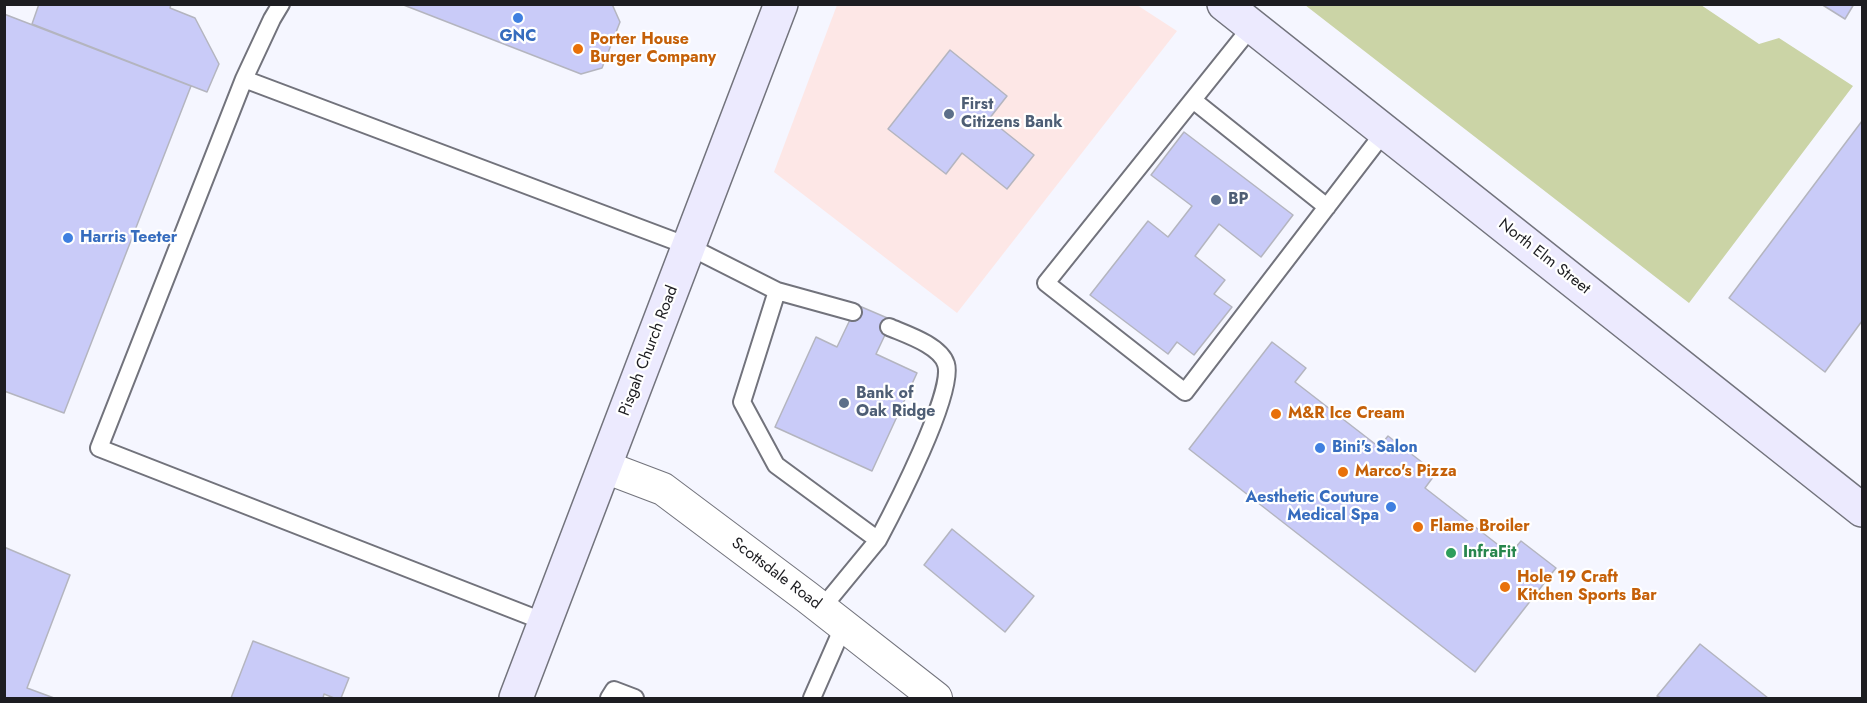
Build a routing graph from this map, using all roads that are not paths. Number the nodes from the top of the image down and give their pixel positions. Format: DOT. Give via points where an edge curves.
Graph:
graph roads {
  1 [pos="281,4"];
  2 [pos="781,4"];
  3 [pos="1224,4"];
  4 [pos="1252,26"];
  5 [pos="244,79"];
  6 [pos="1193,100"];
  7 [pos="1385,132"];
  8 [pos="1328,207"];
  9 [pos="688,246"];
  10 [pos="777,291"];
  11 [pos="853,312"];
  12 [pos="889,327"];
  13 [pos="605,467"];
  14 [pos="1863,510"];
  15 [pos="878,540"];
  16 [pos="833,617"];
  17 [pos="545,622"];
  18 [pos="516,699"];
  19 [pos="609,699"];
  20 [pos="635,699"];
  21 [pos="812,699"];
  22 [pos="936,699"];
  1 -- 5 [label="lane"];
  2 -- 9 [label="main road, Pisgah Church Road"];
  3 -- 4 [label="main road, North Elm Street"];
  4 -- 6 [label="lane"];
  4 -- 7 [label="main road, North Elm Street"];
  5 -- 9 [label="lane"];
  5 -- 17 [label="lane" via="99,448"];
  6 -- 8 [label="lane"];
  6 -- 8 [label="lane" via="1046,283 1185,392"];
  7 -- 8 [label="lane"];
  7 -- 14 [label="main road, North Elm Street"];
  9 -- 10 [label="lane"];
  9 -- 13 [label="main road, Pisgah Church Road"];
  10 -- 11 [label="lane"];
  10 -- 15 [label="lane" via="742,402 776,465"];
  12 -- 15 [label="lane" via="928,343 945,362 947,381 909,478"];
  13 -- 16 [label="street, Scottsdale Road" via="663,489"];
  13 -- 17 [label="main road, Pisgah Church Road"];
  15 -- 16 [label="lane"];
  16 -- 21 [label="lane"];
  16 -- 22 [label="street, Scottsdale Road"];
  17 -- 18 [label="main road, Pisgah Church Road"];
  19 -- 20 [label="lane" via="614,690"];
}
